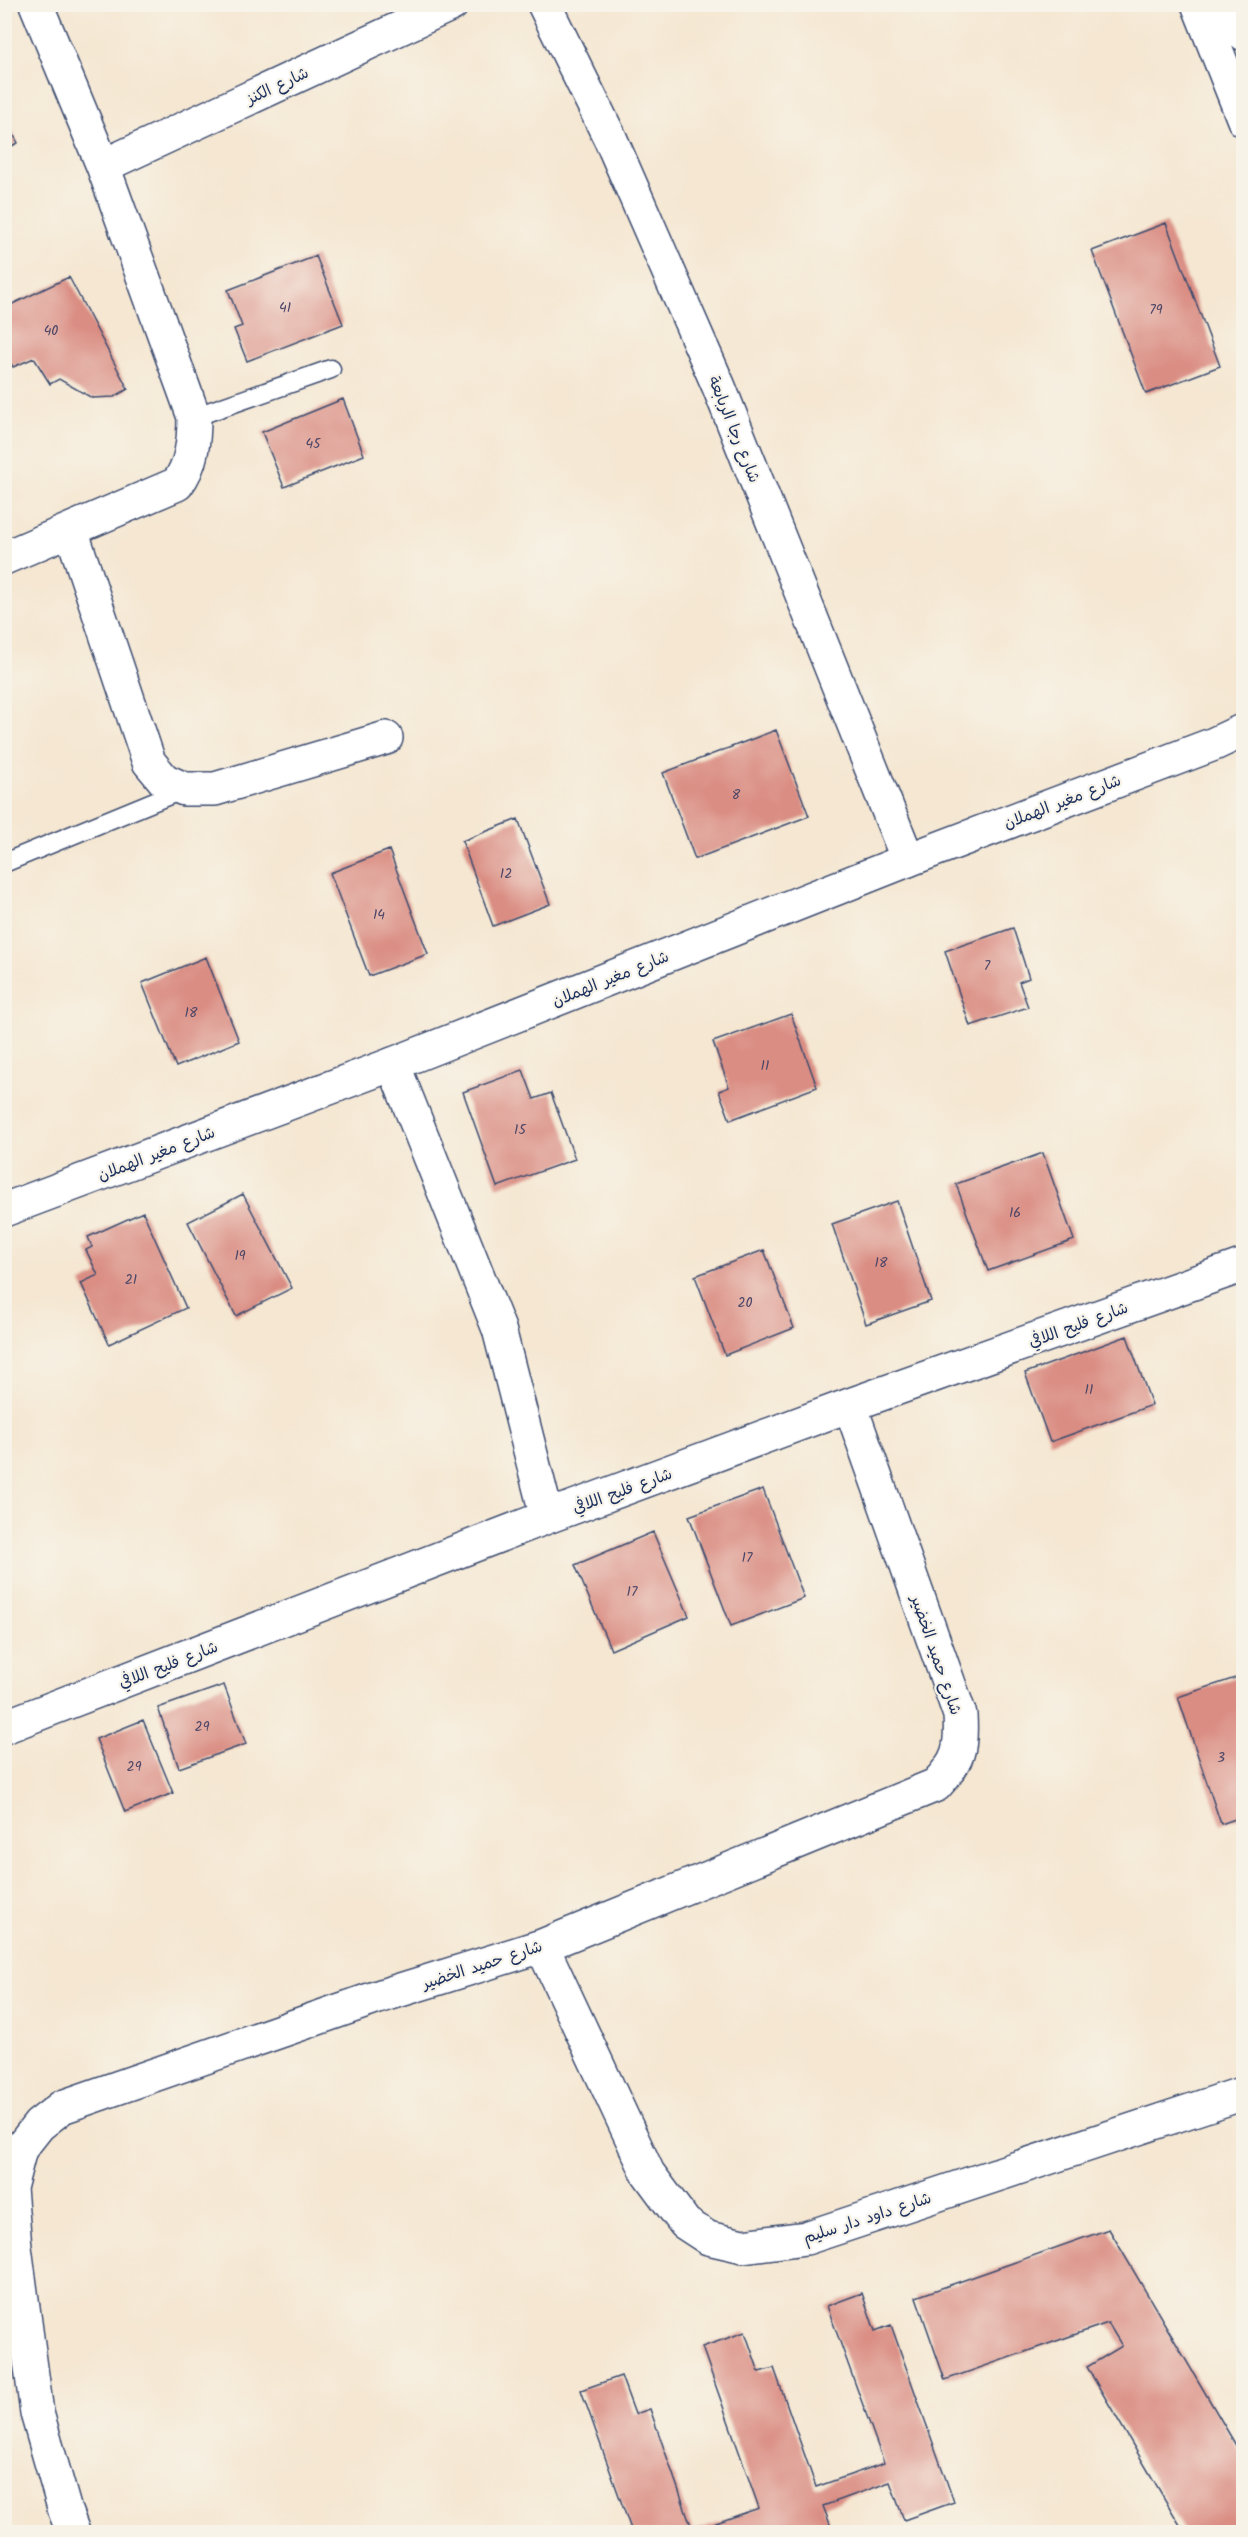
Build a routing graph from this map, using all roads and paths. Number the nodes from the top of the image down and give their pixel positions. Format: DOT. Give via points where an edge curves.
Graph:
graph roads {
  1 [pos="36,4"];
  2 [pos="452,4"];
  3 [pos="544,4"];
  4 [pos="1198,4"];
  5 [pos="1232,4"];
  6 [pos="1244,34"];
  7 [pos="1238,88"];
  8 [pos="1244,120"];
  9 [pos="103,166"];
  10 [pos="331,369"];
  11 [pos="194,417"];
  12 [pos="71,530"];
  13 [pos="4,558"];
  14 [pos="1244,730"];
  15 [pos="386,738"];
  16 [pos="1229,740"];
  17 [pos="184,789"];
  18 [pos="908,860"];
  19 [pos="4,863"];
  20 [pos="393,1064"];
  21 [pos="4,1210"];
  22 [pos="1244,1265"];
  23 [pos="850,1405"];
  24 [pos="547,1517"];
  25 [pos="4,1727"];
  26 [pos="542,1946"];
  27 [pos="1244,2093"];
  28 [pos="73,2532"];
  1 -- 9 [label="street"];
  2 -- 9 [label="street, شارع الكنز"];
  3 -- 18 [label="street, شارع رجا الربابعة" via="611,140 719,387"];
  4 -- 7 [label="street"];
  5 -- 6 [label="street"];
  7 -- 8 [label="street"];
  9 -- 11 [label="street"];
  10 -- 11 [label="lane"];
  11 -- 12 [label="street" via="189,462 177,484"];
  12 -- 13 [label="street"];
  12 -- 17 [label="street" via="149,762 164,780"];
  14 -- 16 [label="street, شارع مغير الهملان"];
  15 -- 17 [label="street" via="215,789"];
  16 -- 18 [label="street, شارع مغير الهملان"];
  17 -- 19 [label="lane"];
  18 -- 20 [label="street, شارع مغير الهملان"];
  20 -- 21 [label="street, شارع مغير الهملان"];
  20 -- 24 [label="street" via="499,1329"];
  22 -- 23 [label="street, شارع فليح اللافي"];
  23 -- 24 [label="street, شارع فليح اللافي"];
  23 -- 26 [label="street, شارع حميد الخضير" via="960,1715 961,1739 954,1766 936,1785"];
  24 -- 25 [label="street, شارع فليح اللافي"];
  26 -- 27 [label="street, شارع داود دار سليم" via="648,2173 685,2223 708,2238 743,2246 806,2238"];
  26 -- 28 [label="street, شارع حميد الخضير" via="381,1996 62,2107 39,2125 20,2149 10,2188 36,2413"];
}
